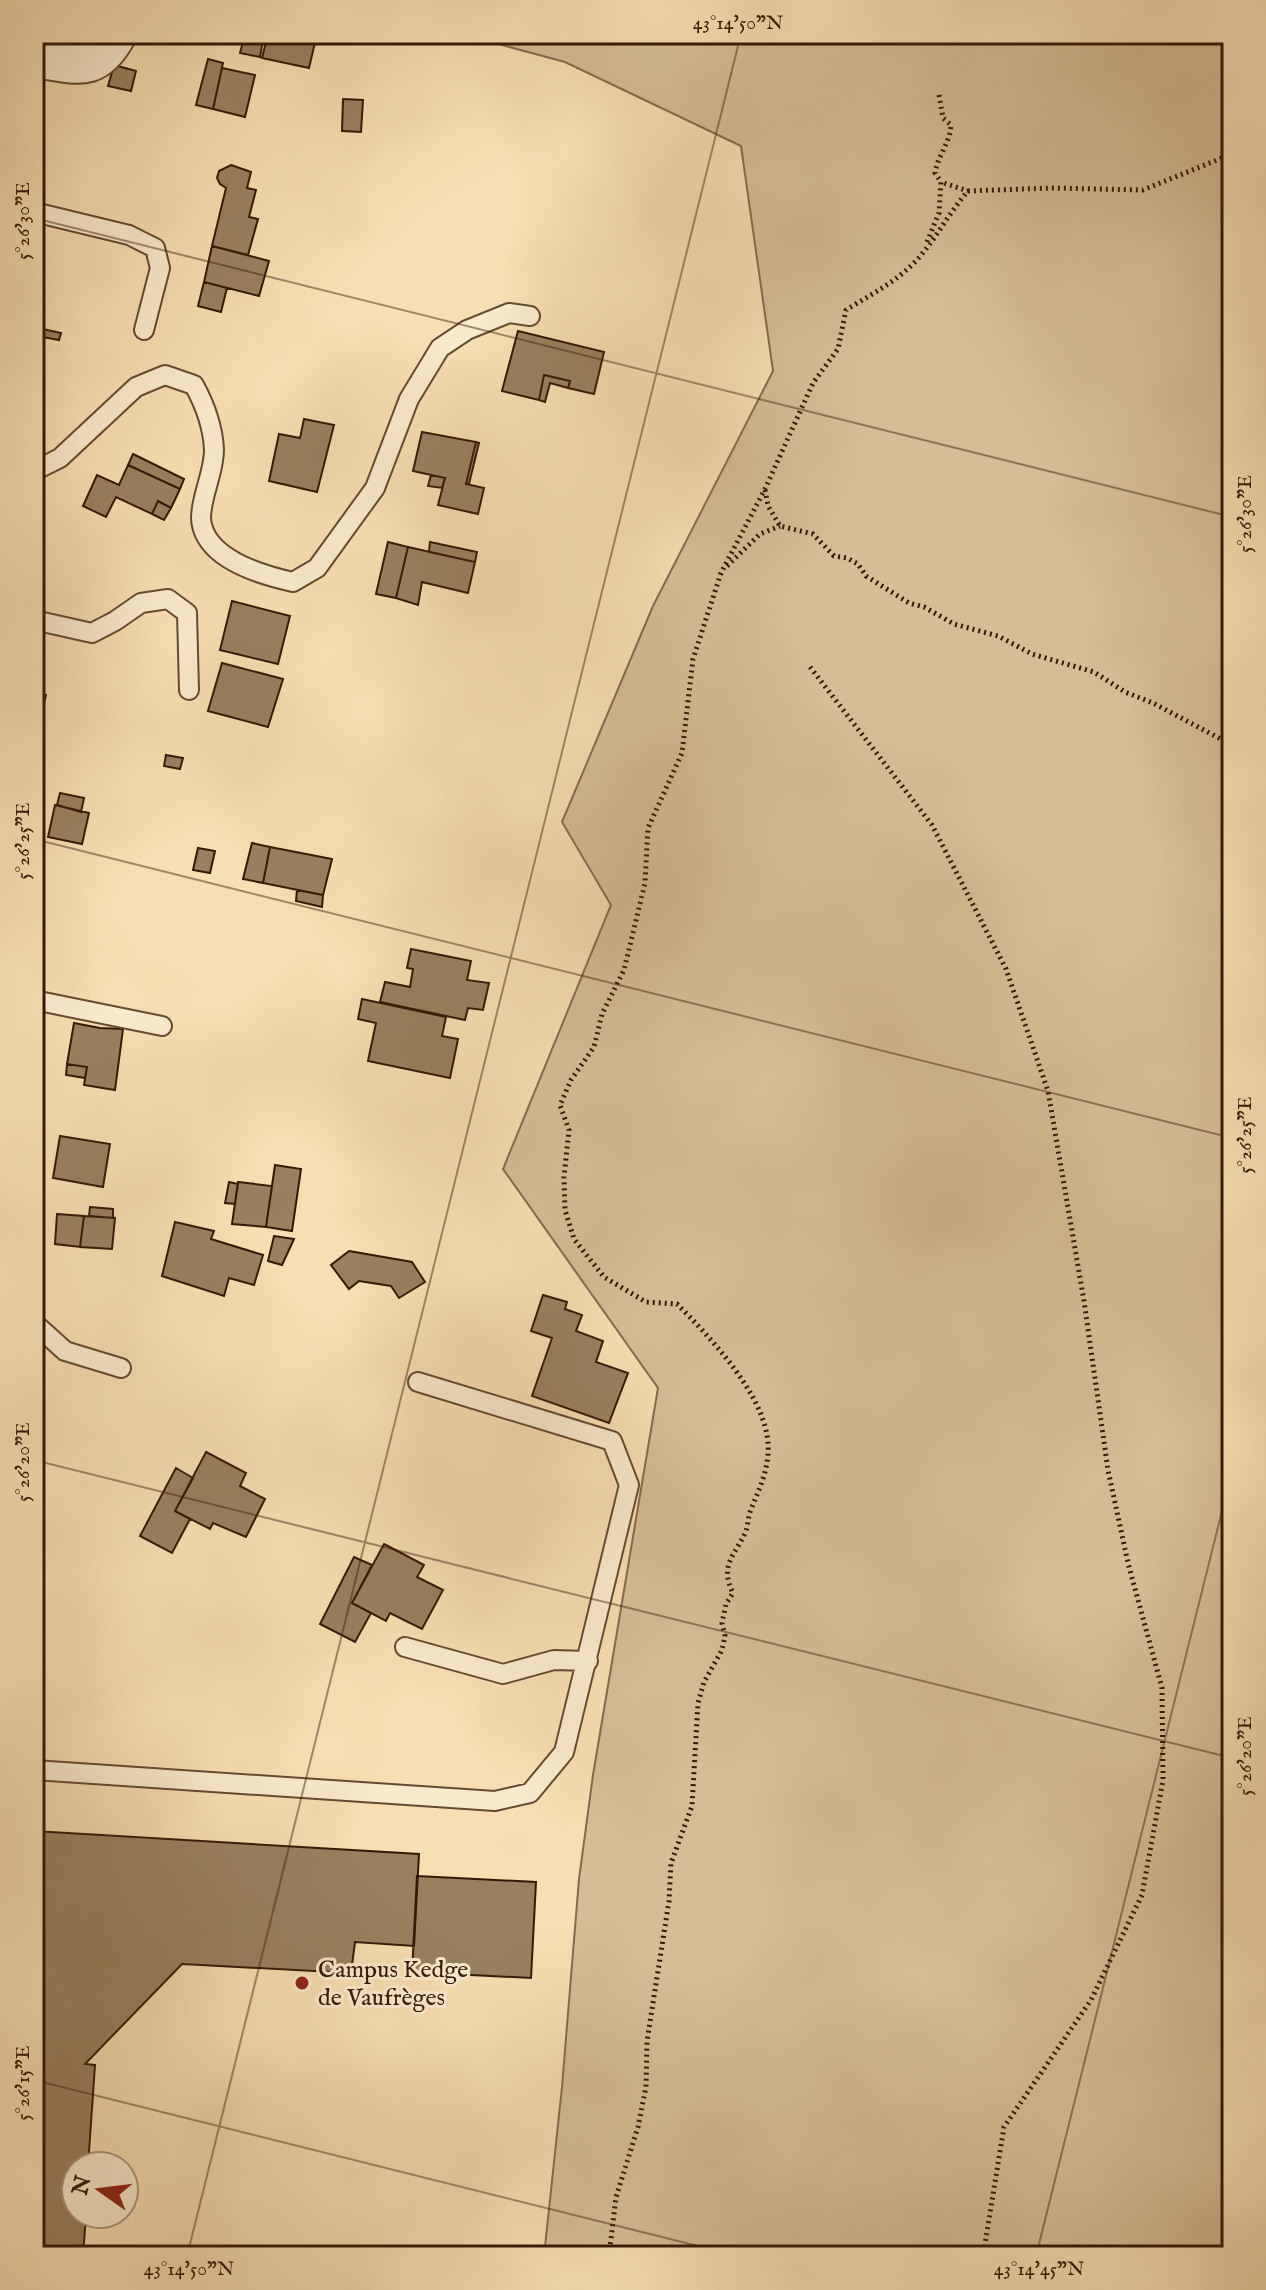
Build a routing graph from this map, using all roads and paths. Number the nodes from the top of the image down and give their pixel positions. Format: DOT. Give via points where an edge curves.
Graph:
graph roads {
  1 [pos="117,34"];
  2 [pos="34,58"];
  3 [pos="939,95"];
  4 [pos="1232,154"];
  5 [pos="941,182"];
  6 [pos="968,191"];
  7 [pos="34,212"];
  8 [pos="926,246"];
  9 [pos="530,316"];
  10 [pos="144,330"];
  11 [pos="34,471"];
  12 [pos="765,489"];
  13 [pos="780,526"];
  14 [pos="721,573"];
  15 [pos="34,620"];
  16 [pos="810,667"];
  17 [pos="189,690"];
  18 [pos="1232,745"];
  19 [pos="34,1000"];
  20 [pos="162,1026"];
  21 [pos="34,1323"];
  22 [pos="121,1368"];
  23 [pos="418,1382"];
  24 [pos="405,1647"];
  25 [pos="588,1661"];
  26 [pos="34,1770"];
  27 [pos="609,2256"];
  28 [pos="983,2256"];
  1 -- 2 [label="street" via="96,62"];
  3 -- 5 [label="path" via="943,118 951,125 935,173"];
  4 -- 6 [label="path" via="1143,190"];
  5 -- 6 [label="path"];
  5 -- 8 [label="path" via="939,213"];
  6 -- 8 [label="path"];
  7 -- 10 [label="lane" via="129,235 155,248 160,268"];
  8 -- 12 [label="path" via="893,281 846,310 838,349 813,383"];
  9 -- 11 [label="lane" via="509,313 440,348 409,399 375,488 317,568 293,582 265,576 211,544 201,520 214,452 206,408 194,385 165,375 136,387 60,458"];
  12 -- 13 [label="path"];
  12 -- 14 [label="path"];
  13 -- 14 [label="path" via="760,534"];
  13 -- 18 [label="path" via="813,534 834,556 858,564 866,576 909,603 1032,654 1094,672"];
  14 -- 27 [label="path" via="693,659 682,753 648,828 645,883 624,970 602,1014 594,1047 560,1105 569,1130 565,1210 574,1239 604,1277 646,1302 677,1304 722,1351 759,1413 768,1451 767,1471 746,1530 727,1566 733,1593 722,1623 722,1650 698,1703 692,1806 671,1863 647,2041 646,2087 616,2197"];
  15 -- 17 [label="lane" via="92,633 141,603 168,599 187,613"];
  16 -- 28 [label="path" via="932,825 1006,969 1048,1091 1108,1470 1162,1688 1163,1780 1142,1895 1091,2000 1004,2127"];
  19 -- 20 [label="lane"];
  21 -- 22 [label="lane" via="65,1351"];
  23 -- 25 [label="lane" via="612,1441 629,1485"];
  24 -- 25 [label="lane" via="503,1674 554,1660"];
  25 -- 26 [label="lane" via="564,1752 530,1793 495,1801"];
}
